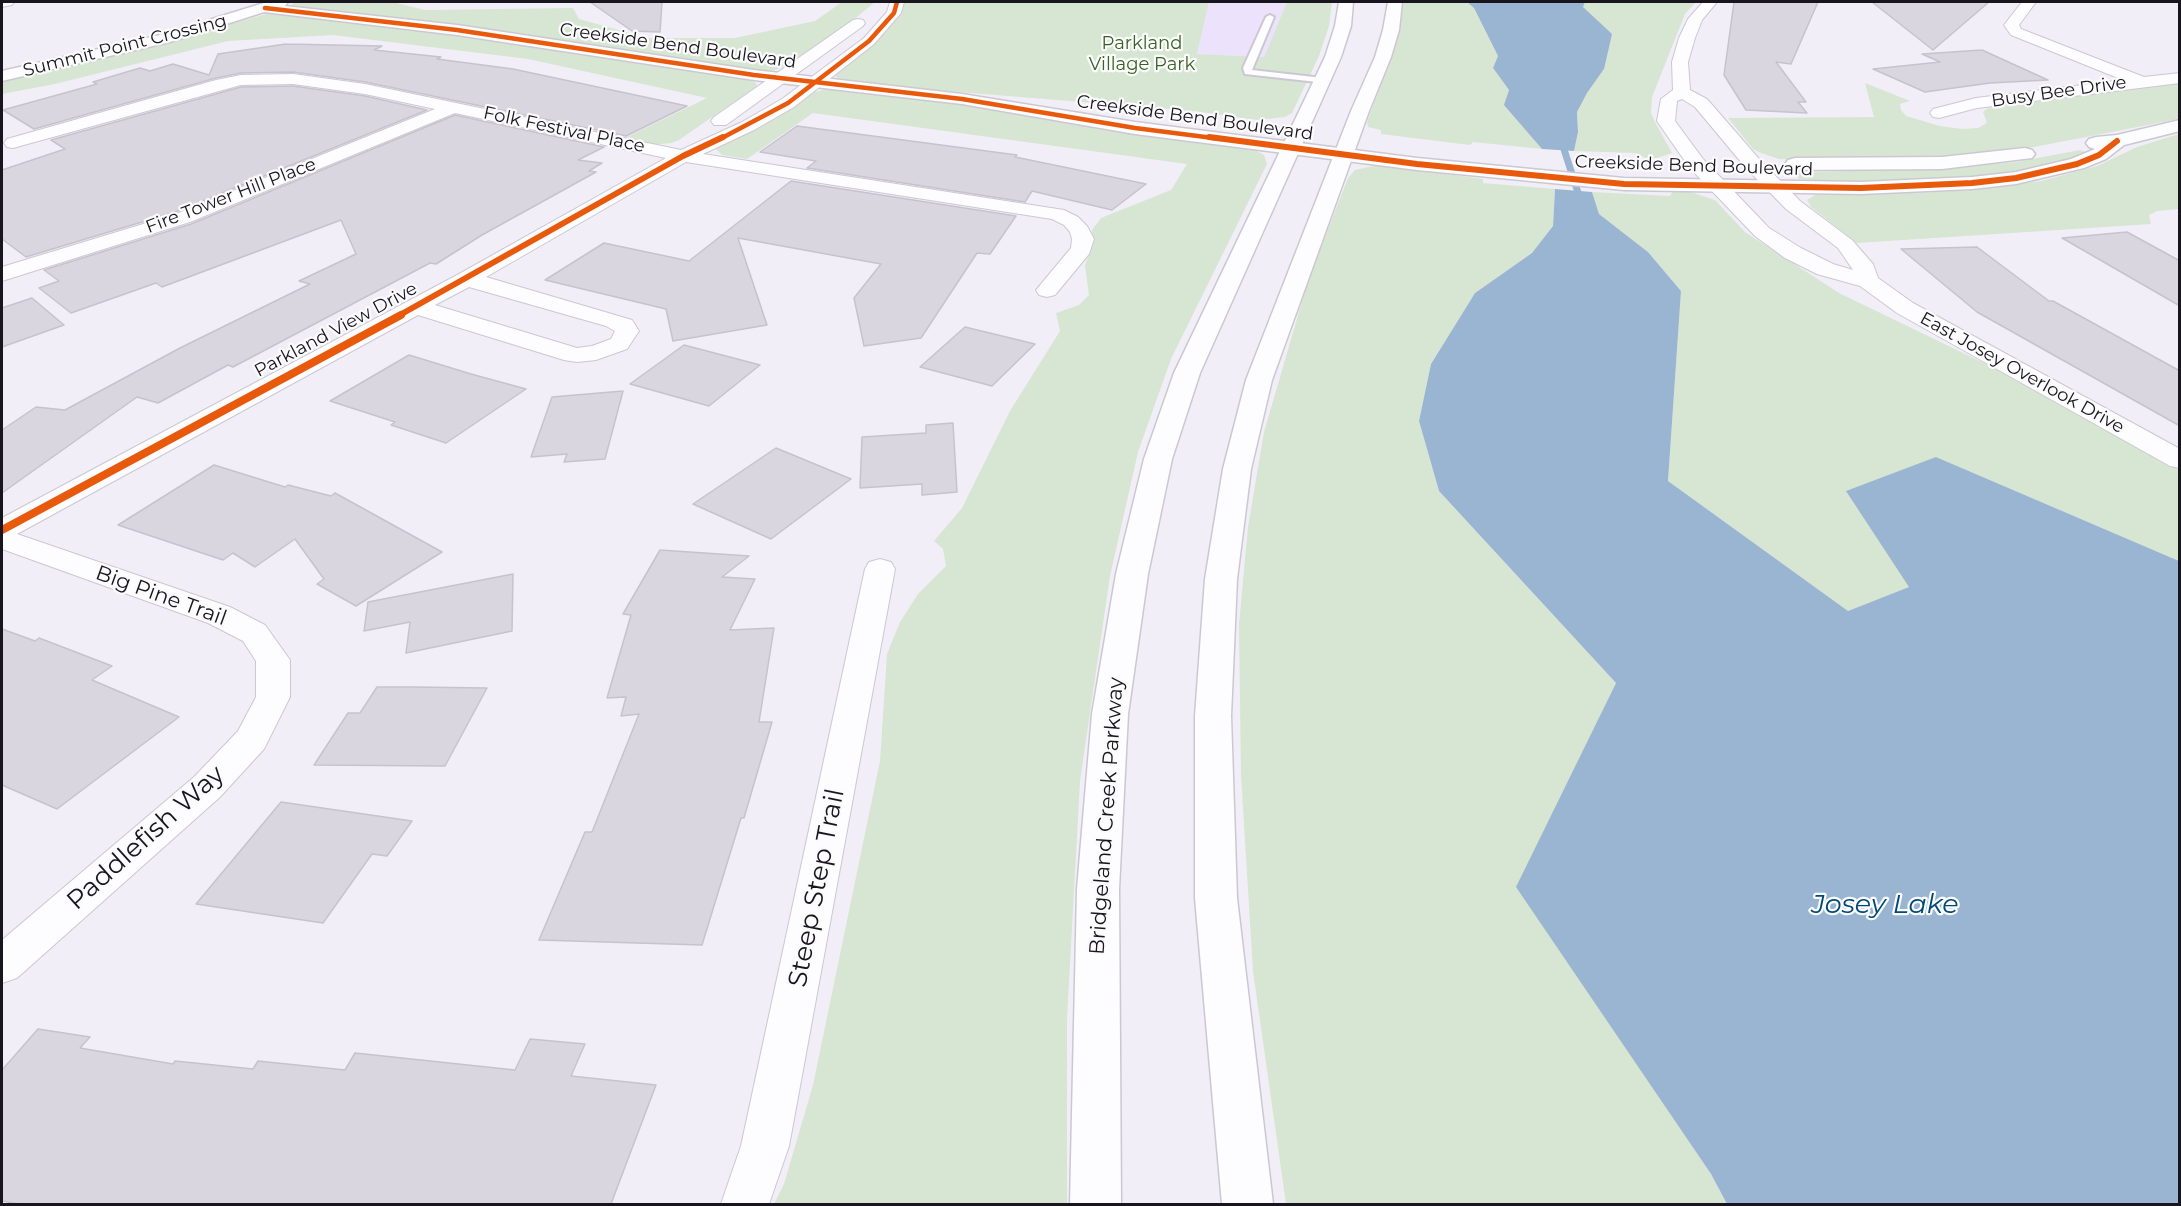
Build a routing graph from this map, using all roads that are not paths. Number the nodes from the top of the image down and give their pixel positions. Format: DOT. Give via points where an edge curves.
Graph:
graph roads {
  1 [pos="7,2"];
  2 [pos="897,2"];
  3 [pos="1346,2"];
  4 [pos="1395,2"];
  5 [pos="1710,2"];
  6 [pos="2029,2"];
  7 [pos="2,3"];
  8 [pos="273,5"];
  9 [pos="877,8"];
  10 [pos="1270,17"];
  11 [pos="2,76"];
  12 [pos="781,78"];
  13 [pos="2180,78"];
  14 [pos="1323,81"];
  15 [pos="2142,81"];
  16 [pos="815,82"];
  17 [pos="1682,92"];
  18 [pos="962,99"];
  19 [pos="455,106"];
  20 [pos="1124,108"];
  21 [pos="1939,113"];
  22 [pos="1666,121"];
  23 [pos="1718,124"];
  24 [pos="2180,125"];
  25 [pos="1324,137"];
  26 [pos="2116,141"];
  27 [pos="13,143"];
  28 [pos="2069,145"];
  29 [pos="2041,151"];
  30 [pos="683,156"];
  31 [pos="1531,156"];
  32 [pos="1495,162"];
  33 [pos="1686,163"];
  34 [pos="1753,164"];
  35 [pos="1717,186"];
  36 [pos="1774,187"];
  37 [pos="1835,236"];
  38 [pos="1774,240"];
  39 [pos="2,274"];
  40 [pos="467,279"];
  41 [pos="1868,281"];
  42 [pos="1047,290"];
  43 [pos="414,306"];
  44 [pos="2180,460"];
  45 [pos="2,530"];
  46 [pos="2,539"];
  47 [pos="880,569"];
  48 [pos="273,697"];
  49 [pos="2,965"];
  50 [pos="745,1204"];
  51 [pos="1095,1204"];
  52 [pos="1247,1204"];
  1 -- 7 [label="street"];
  2 -- 16 [label="street, Parkland View Drive" via="894,13 869,40"];
  3 -- 14 [label="street, Bridgeland Creek Parkway" via="1343,26"];
  4 -- 25 [label="street, Bridgeland Creek Parkway" via="1383,57"];
  5 -- 17 [label="street" via="1695,19 1687,38 1680,62"];
  6 -- 15 [label="street" via="2011,25 2016,32"];
  8 -- 11 [label="street, Summit Point Crossing" via="164,39"];
  8 -- 12 [label="street, Creekside Bend Boulevard"];
  9 -- 12 [label="street, Parkland View Drive"];
  10 -- 14 [label="lane" via="1248,72"];
  12 -- 16 [label="street, Creekside Bend Boulevard"];
  12 -- 30 [label="street, Parkland View Drive" via="692,141"];
  13 -- 15 [label="street, Busy Bee Drive"];
  14 -- 25 [label="street, Bridgeland Creek Parkway"];
  15 -- 21 [label="street, Busy Bee Drive" via="1976,103"];
  16 -- 18 [label="street, Creekside Bend Boulevard"];
  16 -- 30 [label="street, Parkland View Drive" via="748,126"];
  17 -- 22 [label="street" via="1669,99"];
  17 -- 23 [label="street, East Josey Overlook Drive" via="1701,103"];
  18 -- 20 [label="street, Creekside Bend Boulevard"];
  18 -- 25 [label="street, Creekside Bend Boulevard" via="1135,128"];
  19 -- 27 [label="street, Folk Festival Place" via="293,79 241,80"];
  19 -- 30 [label="street, Folk Festival Place"];
  19 -- 39 [label="street, Fire Tower Hill Place" via="183,218"];
  22 -- 23 [label="street"];
  22 -- 33 [label="street, East Josey Overlook Drive"];
  23 -- 34 [label="street, East Josey Overlook Drive"];
  24 -- 26 [label="street, Creekside Bend Boulevard"];
  25 -- 32 [label="street, Creekside Bend Boulevard"];
  25 -- 51 [label="street, Bridgeland Creek Parkway" via="1187,373 1158,459 1132,574 1110,714 1098,889"];
  25 -- 52 [label="street, Bridgeland Creek Parkway" via="1237,470 1221,579 1213,716 1216,898"];
  26 -- 28 [label="street, Creekside Bend Boulevard"];
  26 -- 36 [label="street, Creekside Bend Boulevard" via="2099,156 2016,178 1922,187"];
  29 -- 34 [label="street, Creekside Bend Boulevard" via="1942,163"];
  30 -- 40 [label="street, Parkland View Drive"];
  30 -- 42 [label="street, Folk Festival Place" via="1057,214 1071,221 1083,239 1081,249"];
  31 -- 32 [label="street, Creekside Bend Boulevard"];
  32 -- 35 [label="street, Creekside Bend Boulevard" via="1654,184"];
  33 -- 34 [label="street, Creekside Bend Boulevard"];
  33 -- 35 [label="street, East Josey Overlook Drive"];
  34 -- 36 [label="street, East Josey Overlook Drive"];
  35 -- 36 [label="street, Creekside Bend Boulevard"];
  35 -- 38 [label="street, East Josey Overlook Drive"];
  36 -- 37 [label="street, East Josey Overlook Drive"];
  37 -- 38 [label="street"];
  37 -- 41 [label="street, East Josey Overlook Drive" via="1862,264"];
  38 -- 41 [label="street, East Josey Overlook Drive" via="1825,269"];
  40 -- 43 [label="street, Parkland View Drive"];
  40 -- 43 [label="street" via="614,321 624,325 625,337 619,344 596,353 571,354"];
  41 -- 44 [label="street, East Josey Overlook Drive" via="1905,308"];
  43 -- 45 [label="street, Parkland View Drive"];
  46 -- 48 [label="street, Big Pine Trail" via="219,615 254,633 273,660"];
  47 -- 50 [label="street, Steep Step Trail" via="765,1146"];
  48 -- 49 [label="street, Paddlefish Way" via="251,740 207,787"];
}
